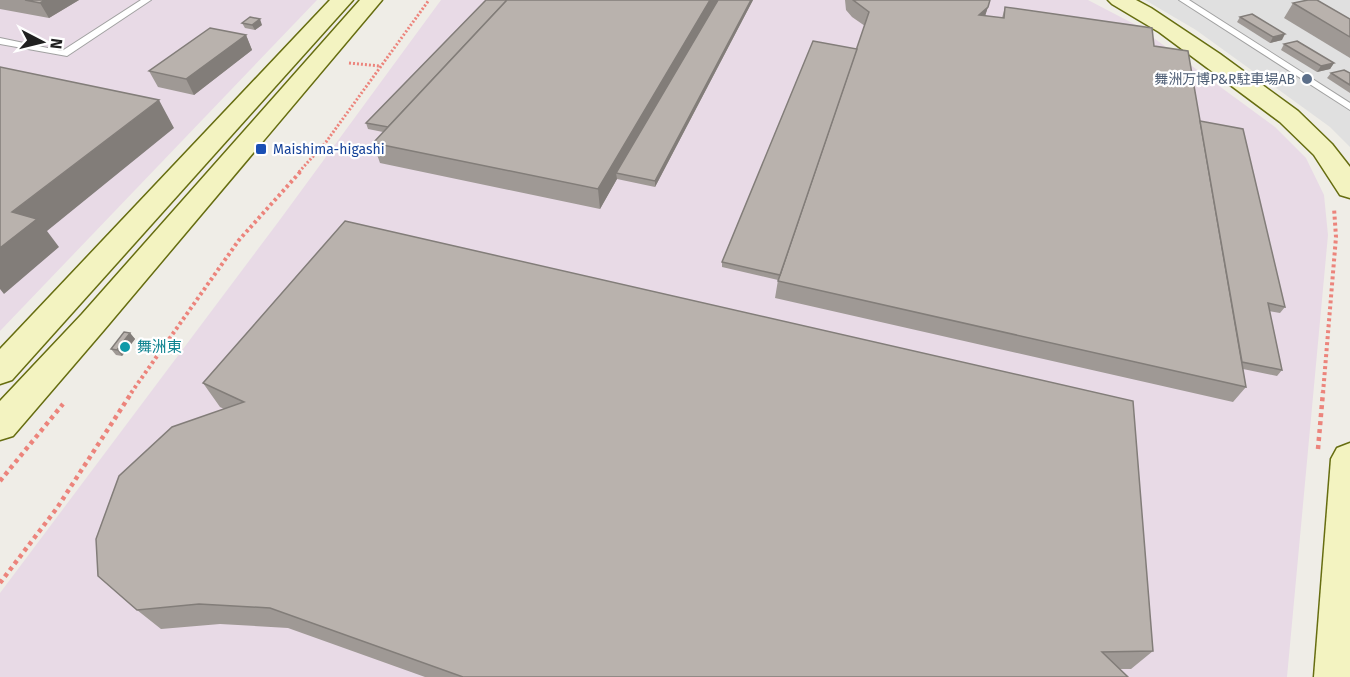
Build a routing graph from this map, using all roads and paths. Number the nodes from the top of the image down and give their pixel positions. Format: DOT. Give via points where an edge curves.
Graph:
graph roads {
  1 [pos="147,0"];
  2 [pos="342,0"];
  3 [pos="370,0"];
  4 [pos="429,0"];
  5 [pos="1119,0"];
  6 [pos="1183,0"];
  7 [pos="0,41"];
  8 [pos="344,63"];
  9 [pos="381,66"];
  10 [pos="1350,107"];
  11 [pos="1342,197"];
  12 [pos="0,371"];
  13 [pos="0,425"];
  14 [pos="1334,455"];
  15 [pos="0,583"];
  16 [pos="1336,677"];
  1 -- 7 [label="lane" via="64,54"];
  2 -- 12 [label="street"];
  3 -- 13 [label="street"];
  4 -- 9 [label="path"];
  5 -- 11 [label="street" via="1161,23 1284,111 1326,152"];
  6 -- 10 [label="lane"];
  8 -- 9 [label="path"];
  9 -- 15 [label="path" via="326,142 239,240 156,355 57,507"];
  11 -- 14 [label="path" via="1336,237"];
  14 -- 16 [label="street"];
}
